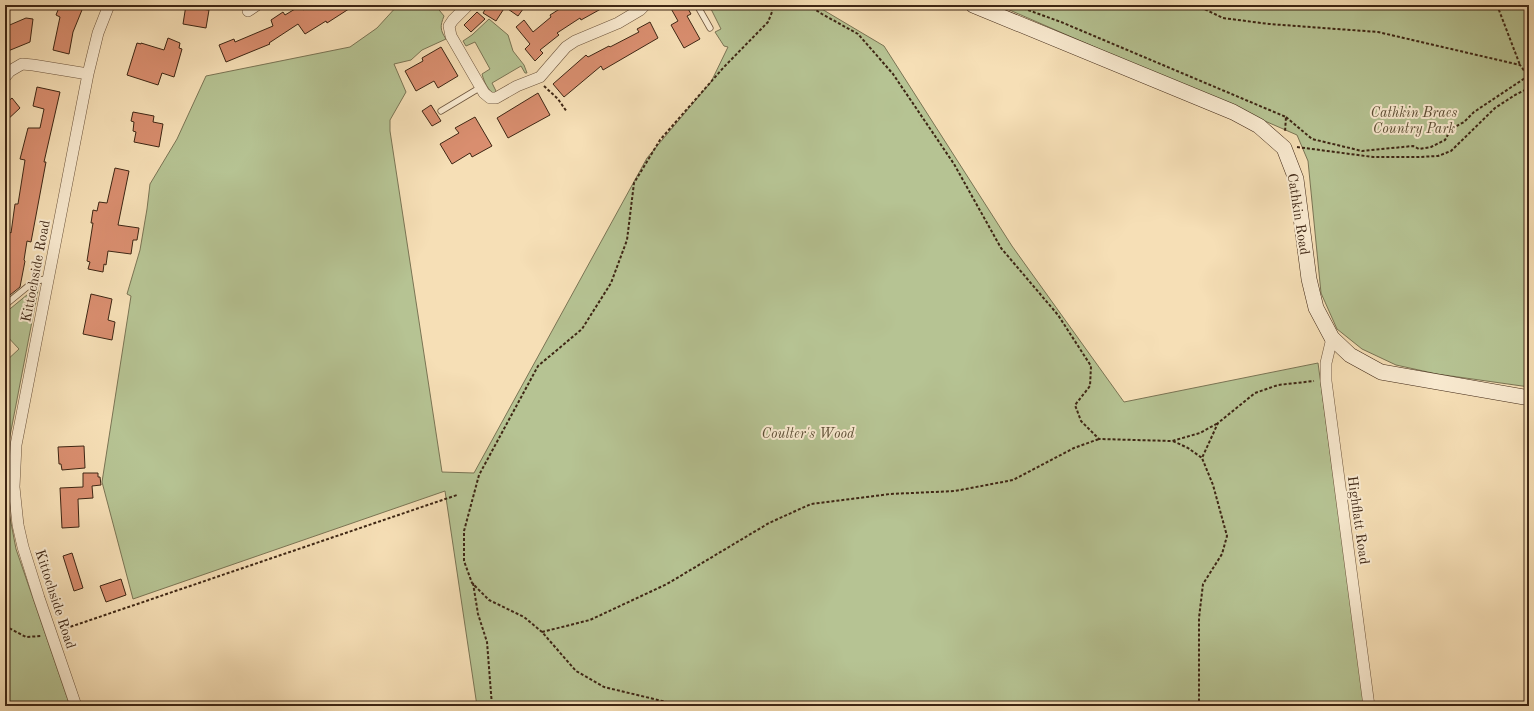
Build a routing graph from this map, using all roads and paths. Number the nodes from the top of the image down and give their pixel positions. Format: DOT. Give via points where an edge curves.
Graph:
graph roads {
  1 [pos="109,5"];
  2 [pos="468,5"];
  3 [pos="645,5"];
  4 [pos="697,5"];
  5 [pos="772,5"];
  6 [pos="808,5"];
  7 [pos="973,5"];
  8 [pos="1014,5"];
  9 [pos="1196,5"];
  10 [pos="1497,5"];
  11 [pos="710,28"];
  12 [pos="1520,64"];
  13 [pos="88,74"];
  14 [pos="1528,76"];
  15 [pos="5,77"];
  16 [pos="538,78"];
  17 [pos="481,87"];
  18 [pos="1529,88"];
  19 [pos="441,111"];
  20 [pos="567,112"];
  21 [pos="1286,117"];
  22 [pos="1284,148"];
  23 [pos="49,278"];
  24 [pos="5,305"];
  25 [pos="1332,338"];
  26 [pos="1326,381"];
  27 [pos="1529,398"];
  28 [pos="1218,423"];
  29 [pos="1100,439"];
  30 [pos="1172,441"];
  31 [pos="1202,458"];
  32 [pos="458,495"];
  33 [pos="472,583"];
  34 [pos="5,626"];
  35 [pos="542,632"];
  36 [pos="51,633"];
  37 [pos="76,706"];
  38 [pos="492,706"];
  39 [pos="683,706"];
  40 [pos="813,706"];
  41 [pos="828,706"];
  42 [pos="1197,706"];
  43 [pos="1369,706"];
  1 -- 13 [label="street, Kittochside Road" via="98,33"];
  2 -- 17 [label="street" via="449,26 451,36"];
  3 -- 16 [label="street" via="618,23 566,47"];
  4 -- 11 [label="lane"];
  5 -- 33 [label="path" via="768,22 723,68 660,140 634,183 627,240 611,283 582,329 538,366 479,475 464,531 464,561"];
  6 -- 29 [label="path" via="858,34 893,74 954,164 1001,248 1058,315 1090,366 1090,386 1075,405 1081,421"];
  7 -- 22 [label="main road, Cathkin Road" via="1232,112 1259,126"];
  8 -- 21 [label="path" via="1061,22"];
  9 -- 12 [label="path" via="1223,18 1378,32"];
  10 -- 12 [label="path"];
  12 -- 14 [label="path"];
  13 -- 15 [label="street" via="22,64"];
  13 -- 23 [label="street, Kittochside Road"];
  14 -- 21 [label="path" via="1474,112 1464,122 1451,129 1445,140 1431,147 1419,149 1413,146 1362,151 1312,139"];
  16 -- 17 [label="street" via="496,98 490,98"];
  16 -- 20 [label="path"];
  17 -- 19 [label="lane"];
  18 -- 22 [label="path" via="1495,108 1451,151 1438,156 1373,157 1302,147"];
  21 -- 22 [label="path"];
  22 -- 25 [label="main road, Cathkin Road" via="1296,179 1309,279 1316,308"];
  23 -- 24 [label="lane" via="33,282"];
  23 -- 36 [label="street, Kittochside Road" via="16,445 14,487 23,547"];
  25 -- 26 [label="street, Highflatt Road" via="1326,363"];
  25 -- 27 [label="main road, Cathkin Road" via="1350,355 1381,372"];
  26 -- 28 [label="path" via="1278,386 1255,393"];
  26 -- 43 [label="street, Highflatt Road"];
  28 -- 30 [label="path" via="1200,433"];
  28 -- 31 [label="path"];
  29 -- 30 [label="path"];
  29 -- 35 [label="path" via="1074,448 1013,480 955,491 890,494 811,504 769,523 668,584 590,620"];
  30 -- 31 [label="path"];
  31 -- 42 [label="path" via="1213,485 1227,536 1222,554 1203,584 1199,618"];
  32 -- 36 [label="path"];
  33 -- 35 [label="path" via="489,600 524,617"];
  33 -- 38 [label="path" via="487,642"];
  34 -- 36 [label="path" via="26,637"];
  35 -- 39 [label="path" via="576,671 604,687"];
  36 -- 37 [label="street, Kittochside Road"];
  40 -- 41 [label="path"];
}
